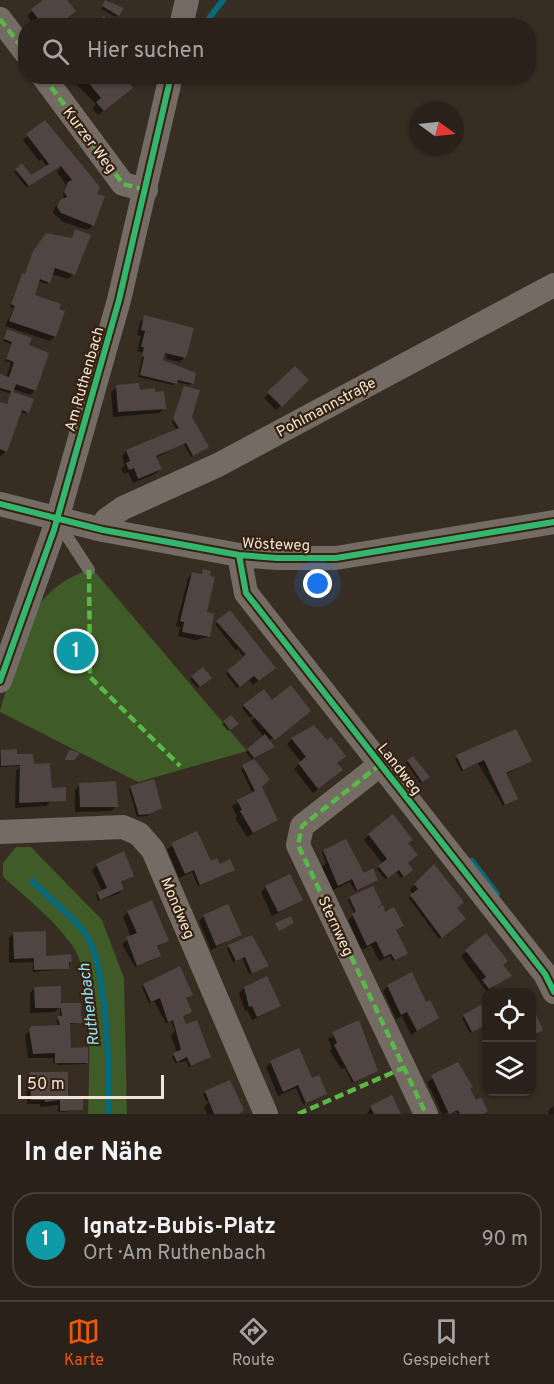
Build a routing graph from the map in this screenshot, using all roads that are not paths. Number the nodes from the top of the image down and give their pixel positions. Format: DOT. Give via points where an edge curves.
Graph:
graph roads {
  1 [pos="187,0"];
  2 [pos="184,18"];
  3 [pos="0,19"];
  4 [pos="18,43"];
  5 [pos="49,84"];
  6 [pos="169,84"];
  7 [pos="146,190"];
  8 [pos="554,285"];
  9 [pos="0,504"];
  10 [pos="56,520"];
  11 [pos="554,522"];
  12 [pos="103,530"];
  13 [pos="239,555"];
  14 [pos="89,570"];
  15 [pos="0,681"];
  16 [pos="381,764"];
  17 [pos="0,832"];
  18 [pos="554,993"];
  19 [pos="266,1114"];
  20 [pos="426,1114"];
  1 -- 2 [label="street"];
  3 -- 4 [label="street"];
  5 -- 7 [label="street, Kurzer Weg" via="123,184"];
  6 -- 7 [label="street, Am Ruthenbach"];
  7 -- 10 [label="street, Am Ruthenbach"];
  8 -- 12 [label="street, Pohlmannstraße" via="218,465 123,508 106,520"];
  9 -- 10 [label="street, Wösteweg"];
  10 -- 12 [label="street, Wösteweg"];
  10 -- 14 [label="lane"];
  10 -- 15 [label="street, Am Ruthenbach"];
  11 -- 13 [label="street, Wösteweg" via="336,558"];
  12 -- 13 [label="street, Wösteweg"];
  13 -- 16 [label="street, Landweg" via="246,593"];
  16 -- 18 [label="street, Landweg" via="545,974"];
  16 -- 20 [label="street, Sternweg" via="302,826 298,845"];
  17 -- 19 [label="street, Mondweg" via="123,827 139,834 153,850"];
}
